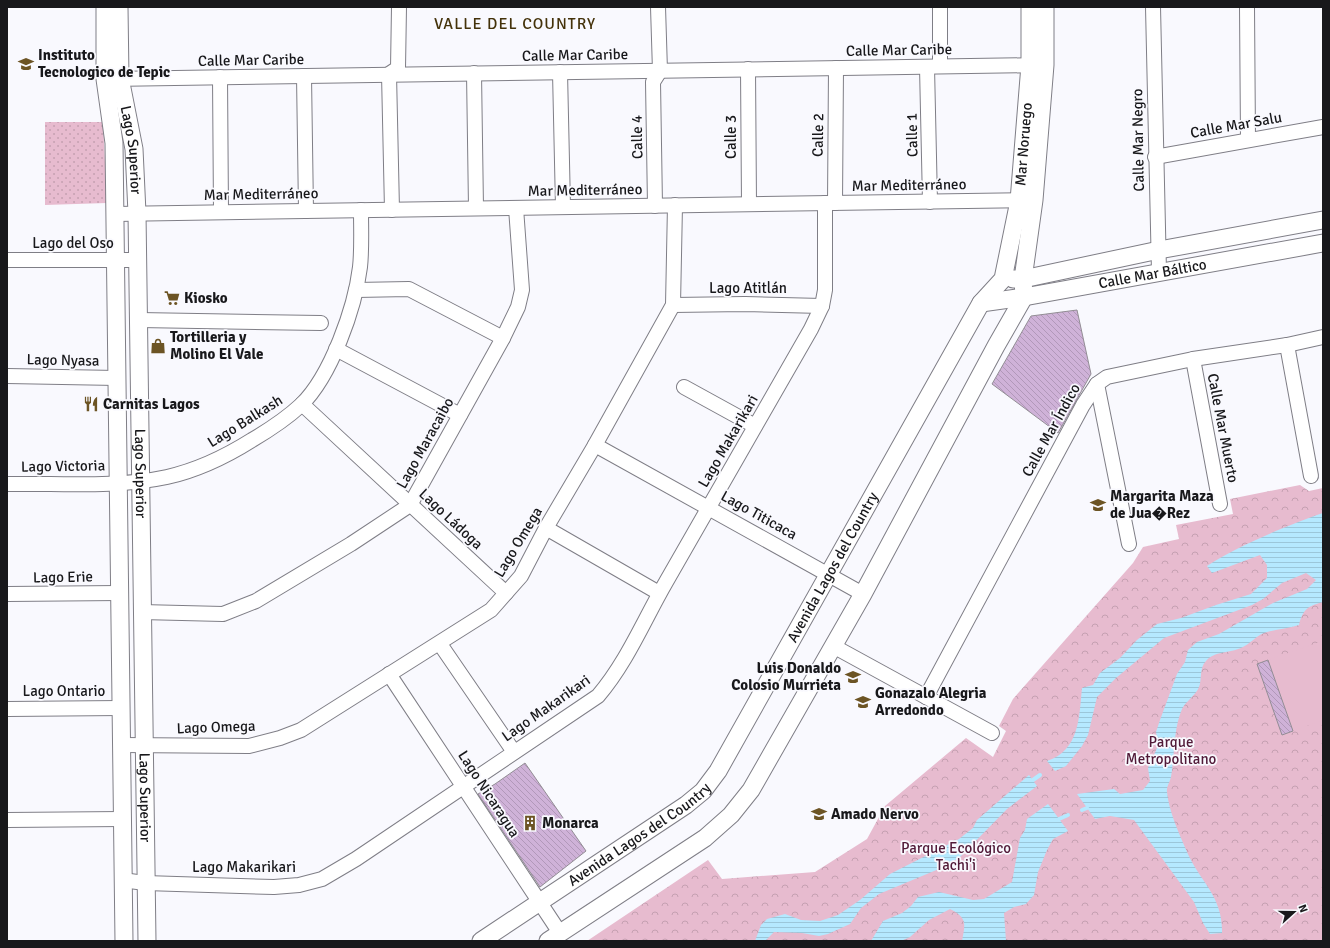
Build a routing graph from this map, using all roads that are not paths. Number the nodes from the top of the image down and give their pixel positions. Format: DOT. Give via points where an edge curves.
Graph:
graph roads {
  1 [pos="105,7"];
  2 [pos="119,7"];
  3 [pos="399,7"];
  4 [pos="658,7"];
  5 [pos="940,7"];
  6 [pos="1030,7"];
  7 [pos="1045,7"];
  8 [pos="1153,7"];
  9 [pos="1247,7"];
  10 [pos="1038,65"];
  11 [pos="934,67"];
  12 [pos="836,68"];
  13 [pos="748,69"];
  14 [pos="660,71"];
  15 [pos="560,72"];
  16 [pos="474,73"];
  17 [pos="389,74"];
  18 [pos="304,76"];
  19 [pos="220,77"];
  20 [pos="113,79"];
  21 [pos="1323,127"];
  22 [pos="1248,140"];
  23 [pos="1155,157"];
  24 [pos="1026,200"];
  25 [pos="930,202"];
  26 [pos="830,203"];
  27 [pos="748,204"];
  28 [pos="675,205"];
  29 [pos="655,206"];
  30 [pos="563,207"];
  31 [pos="476,208"];
  32 [pos="516,208"];
  33 [pos="361,210"];
  34 [pos="392,210"];
  35 [pos="306,211"];
  36 [pos="221,212"];
  37 [pos="137,213"];
  38 [pos="115,214"];
  39 [pos="1323,220"];
  40 [pos="1323,243"];
  41 [pos="1159,250"];
  42 [pos="7,260"];
  43 [pos="116,260"];
  44 [pos="138,260"];
  45 [pos="1159,272"];
  46 [pos="1003,279"];
  47 [pos="1023,279"];
  48 [pos="356,290"];
  49 [pos="1024,298"];
  50 [pos="981,303"];
  51 [pos="673,305"];
  52 [pos="822,306"];
  53 [pos="139,320"];
  54 [pos="321,323"];
  55 [pos="1323,337"];
  56 [pos="503,338"];
  57 [pos="1287,345"];
  58 [pos="336,348"];
  59 [pos="1193,359"];
  60 [pos="7,376"];
  61 [pos="117,378"];
  62 [pos="1097,384"];
  63 [pos="684,387"];
  64 [pos="302,404"];
  65 [pos="460,415"];
  66 [pos="756,426"];
  67 [pos="595,446"];
  68 [pos="1311,476"];
  69 [pos="141,481"];
  70 [pos="119,482"];
  71 [pos="7,484"];
  72 [pos="1220,504"];
  73 [pos="410,505"];
  74 [pos="709,507"];
  75 [pos="546,528"];
  76 [pos="1130,544"];
  77 [pos="830,575"];
  78 [pos="119,593"];
  79 [pos="506,593"];
  80 [pos="659,593"];
  81 [pos="7,594"];
  82 [pos="863,594"];
  83 [pos="141,612"];
  84 [pos="440,644"];
  85 [pos="833,646"];
  86 [pos="389,674"];
  87 [pos="926,697"];
  88 [pos="121,708"];
  89 [pos="7,709"];
  90 [pos="992,733"];
  91 [pos="122,745"];
  92 [pos="144,745"];
  93 [pos="514,752"];
  94 [pos="463,786"];
  95 [pos="122,819"];
  96 [pos="7,820"];
  97 [pos="122,880"];
  98 [pos="145,883"];
  99 [pos="539,902"];
  100 [pos="554,937"];
  101 [pos="124,941"];
  102 [pos="147,941"];
  103 [pos="481,941"];
  1 -- 20 [label="street, Lago Superior"];
  2 -- 20 [label="street, Lago Superior"];
  3 -- 17 [label="street" via="398,68"];
  4 -- 14 [label="street"];
  5 -- 11 [label="street, Calle 1"];
  6 -- 10 [label="street, Mar Noruego"];
  7 -- 10 [label="street, Mar Noruego"];
  8 -- 23 [label="street, Calle Mar Negro"];
  9 -- 22 [label="street"];
  10 -- 11 [label="street, Calle Mar Caribe"];
  10 -- 24 [label="street, Mar Noruego"];
  11 -- 12 [label="street, Calle Mar Caribe"];
  11 -- 25 [label="street, Calle 1"];
  12 -- 13 [label="street, Calle Mar Caribe"];
  12 -- 26 [label="street, Calle 2"];
  13 -- 14 [label="street, Calle Mar Caribe"];
  13 -- 27 [label="street, Calle 3"];
  14 -- 15 [label="street, Calle Mar Caribe"];
  14 -- 29 [label="street, Calle 4" via="653,82"];
  15 -- 16 [label="street, Calle Mar Caribe"];
  15 -- 30 [label="street"];
  16 -- 17 [label="street, Calle Mar Caribe"];
  16 -- 31 [label="street"];
  17 -- 18 [label="street, Calle Mar Caribe"];
  17 -- 34 [label="street"];
  18 -- 19 [label="street, Calle Mar Caribe"];
  18 -- 35 [label="street"];
  19 -- 20 [label="street, Calle Mar Caribe"];
  19 -- 36 [label="street"];
  20 -- 37 [label="street, Lago Superior" via="134,149"];
  20 -- 38 [label="street, Lago Superior"];
  21 -- 22 [label="street, Calle Mar Salu"];
  22 -- 23 [label="street, Calle Mar Salu"];
  23 -- 41 [label="street, Calle Mar Negro"];
  24 -- 25 [label="street, Mar Mediterráneo"];
  24 -- 46 [label="street, Mar Noruego"];
  24 -- 47 [label="street, Mar Noruego"];
  25 -- 26 [label="street, Mar Mediterráneo"];
  26 -- 27 [label="street, Mar Mediterráneo"];
  26 -- 52 [label="street, Lago Makarikari"];
  27 -- 28 [label="street, Mar Mediterráneo"];
  28 -- 29 [label="street, Mar Mediterráneo"];
  28 -- 51 [label="street, Lago Omega"];
  29 -- 30 [label="street, Mar Mediterráneo"];
  30 -- 32 [label="street, Mar Mediterráneo"];
  31 -- 32 [label="street, Mar Mediterráneo"];
  31 -- 34 [label="street, Mar Mediterráneo"];
  32 -- 56 [label="street, Lago Maracaibo" via="522,290 518,307"];
  33 -- 34 [label="street, Mar Mediterráneo"];
  33 -- 35 [label="street, Mar Mediterráneo"];
  33 -- 48 [label="street, Lago Balkash" via="360,267"];
  35 -- 36 [label="street, Mar Mediterráneo"];
  36 -- 37 [label="street, Mar Mediterráneo"];
  37 -- 38 [label="street, Mar Mediterráneo"];
  37 -- 44 [label="street, Lago Superior"];
  38 -- 43 [label="street, Lago Superior"];
  39 -- 41 [label="street, Calle Mar Báltico"];
  40 -- 45 [label="street, Calle Mar Báltico"];
  41 -- 45 [label="street, Calle Mar Negro"];
  41 -- 47 [label="street, Calle Mar Báltico"];
  42 -- 43 [label="street, Lago del Oso"];
  43 -- 44 [label="street, Lago del Oso"];
  43 -- 61 [label="street, Lago Superior"];
  44 -- 53 [label="street, Lago Superior"];
  45 -- 49 [label="street, Calle Mar Báltico"];
  46 -- 47 [label="street, Calle Mar Báltico"];
  46 -- 50 [label="street, Avenida Lagos del Country"];
  47 -- 49 [label="street"];
  48 -- 56 [label="street" via="409,289"];
  48 -- 58 [label="street, Lago Balkash"];
  49 -- 50 [label="street, Calle Mar Báltico"];
  49 -- 82 [label="street"];
  50 -- 77 [label="street, Avenida Lagos del Country"];
  51 -- 52 [label="street, Lago Atitlán"];
  51 -- 67 [label="street, Lago Omega"];
  52 -- 66 [label="street, Lago Makarikari"];
  53 -- 54 [label="street"];
  53 -- 69 [label="street, Lago Superior"];
  55 -- 57 [label="street, Calle Mar Índico"];
  56 -- 65 [label="street, Lago Maracaibo"];
  57 -- 59 [label="street, Calle Mar Índico"];
  57 -- 68 [label="street"];
  58 -- 64 [label="street, Lago Balkash" via="319,381"];
  58 -- 65 [label="street"];
  59 -- 62 [label="street, Calle Mar Índico" via="1107,378"];
  59 -- 72 [label="street, Calle Mar Muerto"];
  60 -- 61 [label="street, Lago Nyasa"];
  61 -- 70 [label="street, Lago Superior"];
  62 -- 76 [label="street"];
  62 -- 87 [label="street, Calle Mar Índico"];
  63 -- 66 [label="street"];
  64 -- 69 [label="street, Lago Balkash" via="270,429 225,457 196,469"];
  64 -- 73 [label="street, Lago Ládoga"];
  65 -- 73 [label="street, Lago Maracaibo"];
  66 -- 74 [label="street, Lago Makarikari"];
  67 -- 74 [label="street, Lago Titicaca"];
  67 -- 75 [label="street, Lago Omega"];
  69 -- 70 [label="street, Lago Balkash"];
  69 -- 83 [label="street, Lago Superior"];
  70 -- 71 [label="street, Lago Victoria"];
  70 -- 78 [label="street, Lago Superior"];
  73 -- 79 [label="street, Lago Ládoga"];
  73 -- 83 [label="street, Lago Maracaibo" via="351,544 249,603 223,614"];
  74 -- 77 [label="street, Lago Titicaca"];
  74 -- 80 [label="street, Lago Makarikari"];
  75 -- 79 [label="street, Lago Omega" via="520,576"];
  75 -- 80 [label="street"];
  77 -- 82 [label="street, Lago Titicaca"];
  77 -- 99 [label="street, Avenida Lagos del Country" via="718,771 703,791 686,805"];
  78 -- 81 [label="street, Lago Erie"];
  78 -- 88 [label="street, Lago Superior"];
  79 -- 84 [label="street, Lago Omega" via="491,610"];
  80 -- 93 [label="street, Lago Makarikari" via="624,660 598,696"];
  82 -- 85 [label="street"];
  83 -- 92 [label="street, Lago Superior"];
  84 -- 86 [label="street, Lago Omega"];
  84 -- 93 [label="street"];
  85 -- 87 [label="street"];
  85 -- 100 [label="street" via="751,790 731,815 705,838"];
  86 -- 92 [label="street, Lago Omega" via="301,730 280,738 249,746"];
  86 -- 94 [label="street, Lago Nicaragua"];
  87 -- 90 [label="street"];
  88 -- 89 [label="street, Lago Ontario"];
  88 -- 91 [label="street, Lago Superior"];
  91 -- 92 [label="street, Lago Omega"];
  91 -- 95 [label="street, Lago Superior"];
  92 -- 98 [label="street, Lago Superior"];
  93 -- 94 [label="street, Lago Makarikari"];
  94 -- 98 [label="street, Lago Makarikari" via="356,859 322,879 299,885 274,887"];
  94 -- 99 [label="street, Lago Nicaragua"];
  95 -- 96 [label="street"];
  95 -- 97 [label="street, Lago Superior"];
  97 -- 98 [label="street, Lago Makarikari"];
  97 -- 101 [label="street, Lago Superior"];
  98 -- 102 [label="street, Lago Superior"];
  99 -- 100 [label="street, Lago Nicaragua"];
  99 -- 103 [label="street, Avenida Lagos del Country"];
}
